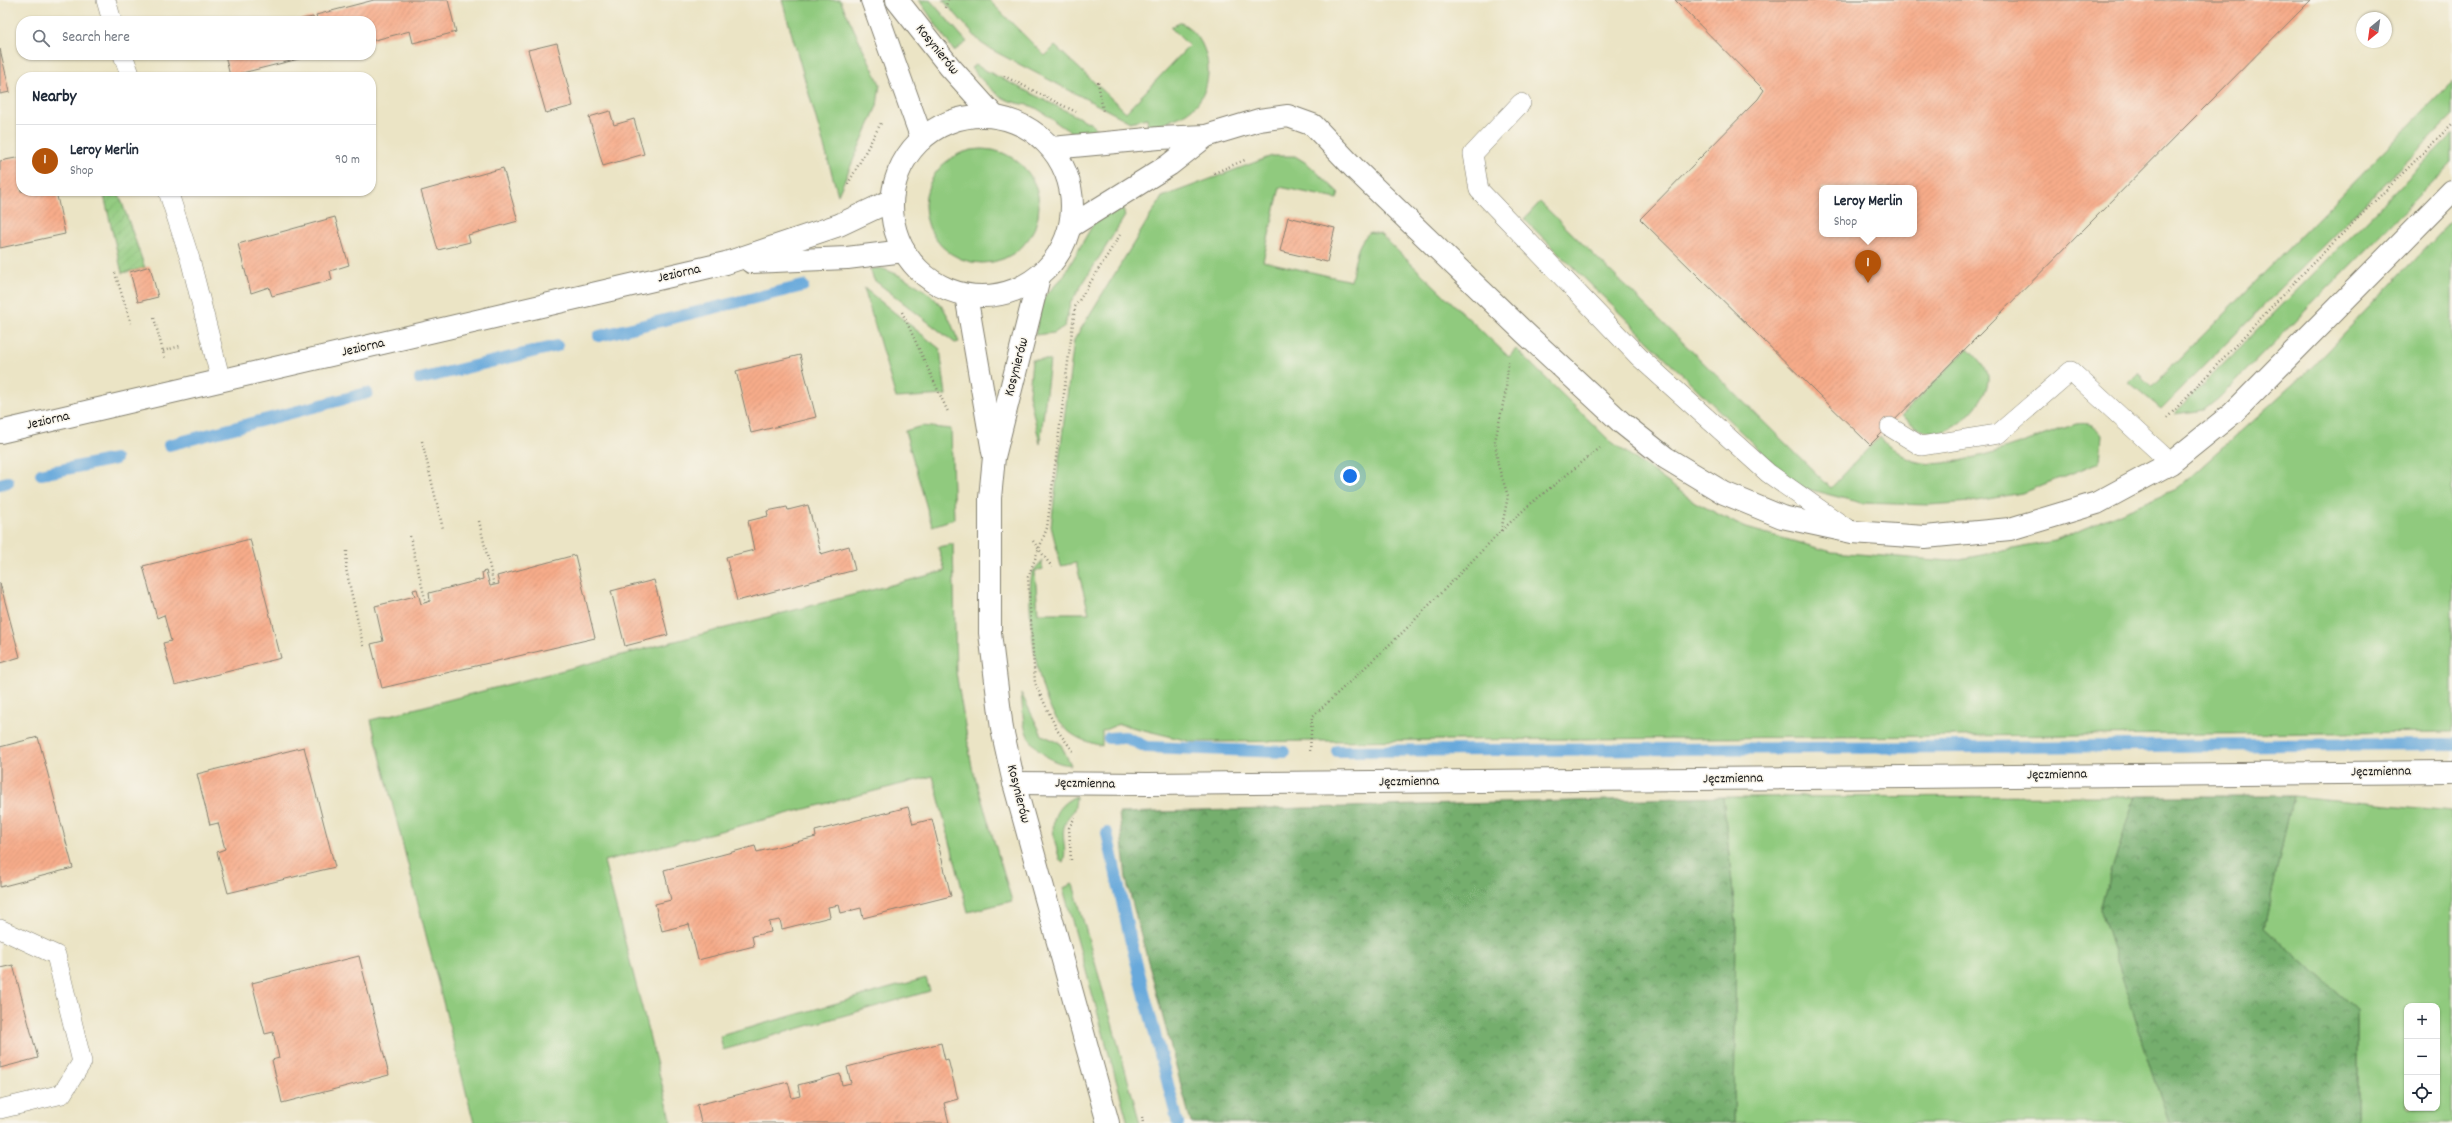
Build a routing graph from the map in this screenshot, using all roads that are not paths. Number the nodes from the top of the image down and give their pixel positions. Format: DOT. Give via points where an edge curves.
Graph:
graph roads {
  1 [pos="106,0"];
  2 [pos="872,0"];
  3 [pos="896,0"];
  4 [pos="111,16"];
  5 [pos="126,60"];
  6 [pos="129,72"];
  7 [pos="1522,102"];
  8 [pos="994,116"];
  9 [pos="1206,136"];
  10 [pos="922,139"];
  11 [pos="1052,148"];
  12 [pos="2452,191"];
  13 [pos="170,196"];
  14 [pos="892,200"];
  15 [pos="1071,226"];
  16 [pos="904,251"];
  17 [pos="726,263"];
  18 [pos="1039,277"];
  19 [pos="966,295"];
  20 [pos="221,381"];
  21 [pos="1890,427"];
  22 [pos="0,432"];
  23 [pos="994,456"];
  24 [pos="2171,463"];
  25 [pos="1852,532"];
  26 [pos="2452,772"];
  27 [pos="1014,783"];
  28 [pos="0,929"];
  29 [pos="0,1109"];
  30 [pos="1108,1123"];
  1 -- 4 [label="lane"];
  2 -- 10 [label="street"];
  3 -- 8 [label="street, Kosynierów"];
  5 -- 6 [label="lane"];
  7 -- 25 [label="lane" via="1473,154 1479,190 1639,357 1768,473"];
  8 -- 10 [label="street" via="968,117 943,124"];
  8 -- 11 [label="street" via="1026,127"];
  9 -- 11 [label="street"];
  9 -- 15 [label="street" via="1169,165"];
  9 -- 25 [label="street" via="1258,120 1288,116 1313,125 1474,284 1622,423 1666,458 1724,493 1782,517"];
  10 -- 14 [label="street" via="901,166"];
  11 -- 15 [label="street" via="1066,171 1072,199"];
  12 -- 24 [label="street" via="2233,413"];
  13 -- 20 [label="lane" via="190,259"];
  14 -- 16 [label="street" via="894,226"];
  14 -- 17 [label="street, Jeziorna" via="839,226"];
  15 -- 18 [label="street" via="1060,254"];
  16 -- 17 [label="street, Jeziorna" via="847,258"];
  16 -- 19 [label="street" via="920,271 942,286"];
  17 -- 20 [label="street, Jeziorna"];
  18 -- 19 [label="street" via="1023,288 1005,294 985,297"];
  18 -- 23 [label="street, Kosynierów"];
  19 -- 23 [label="street, Kosynierów"];
  20 -- 22 [label="street, Jeziorna"];
  21 -- 24 [label="lane" via="1921,446 1998,434 2071,371"];
  23 -- 27 [label="street, Kosynierów" via="990,518 990,633 1002,729"];
  24 -- 25 [label="street" via="2097,504 2010,529 1925,537"];
  26 -- 27 [label="street, Jęczmienna" via="1148,784"];
  27 -- 30 [label="street, Kosynierów"];
  28 -- 29 [label="lane" via="56,955 82,1062 62,1094"];
}
